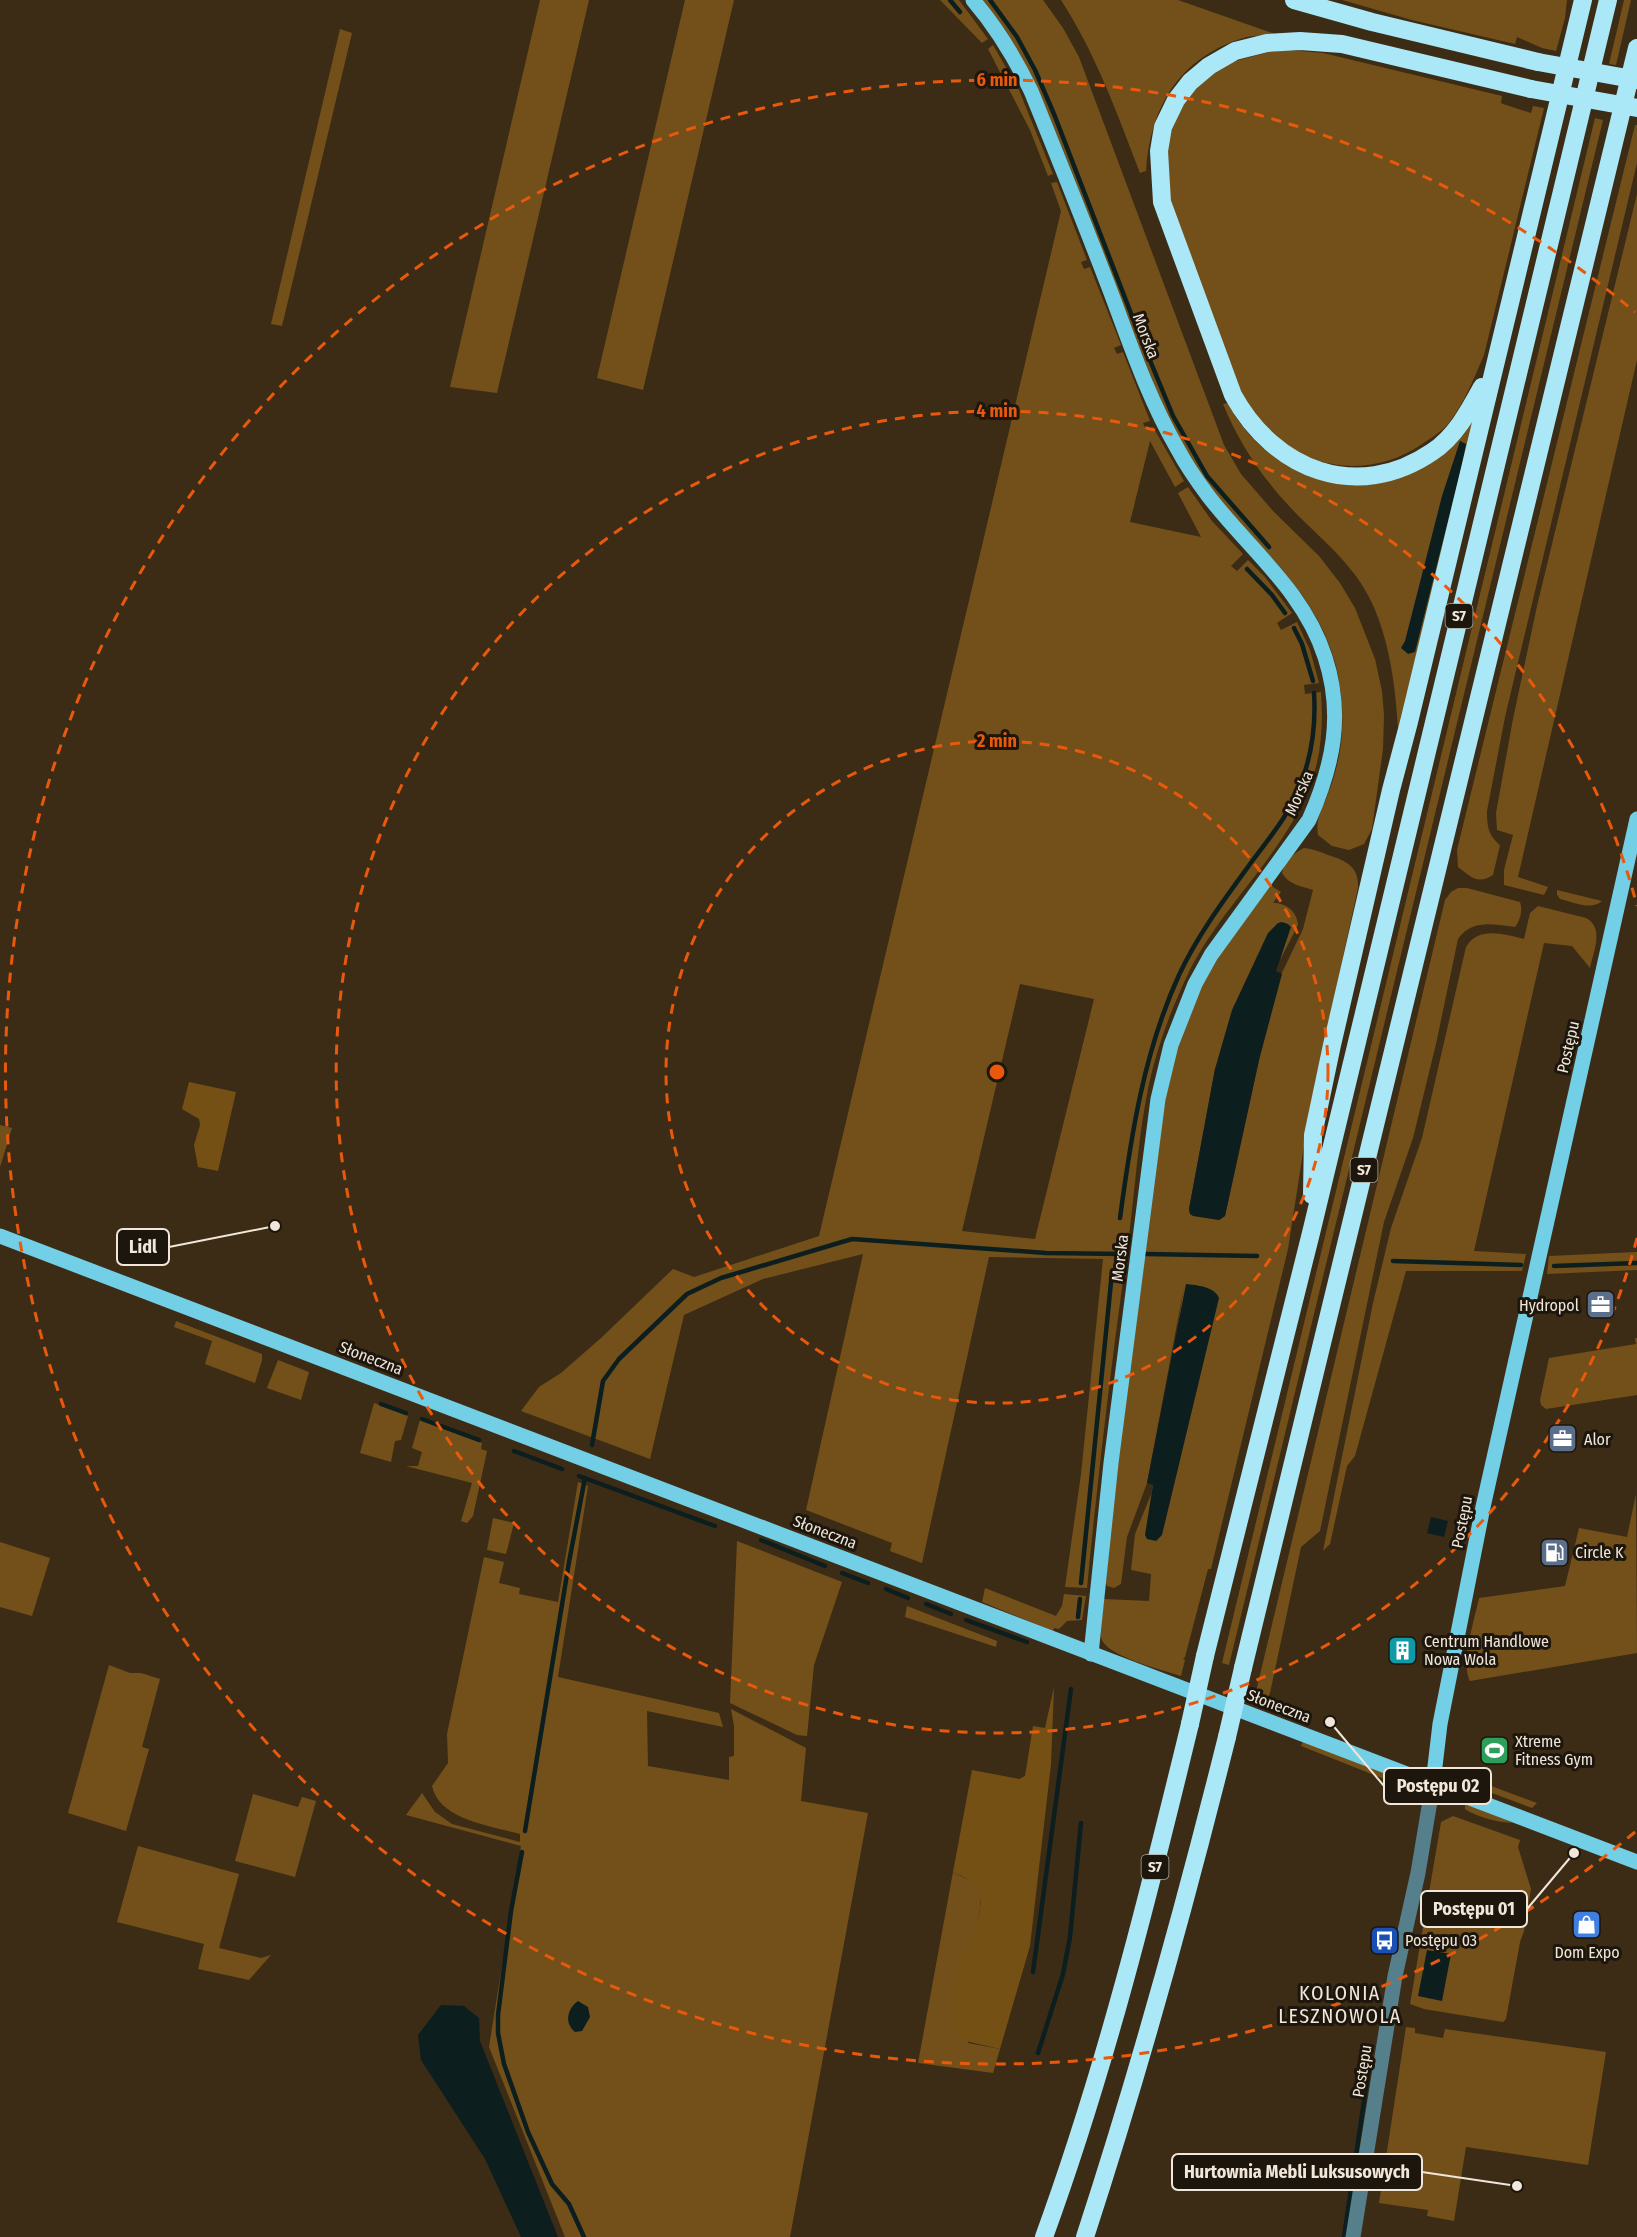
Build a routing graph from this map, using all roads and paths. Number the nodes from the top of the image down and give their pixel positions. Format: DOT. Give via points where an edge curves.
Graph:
graph roads {
  1 [pos="973,0"];
  2 [pos="1294,0"];
  3 [pos="1576,0"];
  4 [pos="1583,0"];
  5 [pos="1608,0"];
  6 [pos="1575,36"];
  7 [pos="1637,48"];
  8 [pos="1637,80"];
  9 [pos="1637,108"];
  10 [pos="1493,367"];
  11 [pos="1637,819"];
  12 [pos="1311,1233"];
  13 [pos="0,1236"];
  14 [pos="1091,1654"];
  15 [pos="1432,1783"];
  16 [pos="1637,1862"];
  17 [pos="1044,2237"];
  18 [pos="1085,2237"];
  19 [pos="1353,2237"];
  1 -- 14 [label="main road, Morska" via="1015,57 1031,91 1161,419 1209,498 1299,603 1326,659 1335,712 1331,758 1309,820 1211,955 1171,1045 1157,1111 1111,1463"];
  2 -- 8 [label="highway, bridge" via="1538,62"];
  3 -- 6 [label="highway"];
  4 -- 6 [label="highway"];
  5 -- 12 [label="highway, S7"];
  6 -- 10 [label="highway"];
  7 -- 18 [label="highway, S7, bridge" via="1194,1871"];
  9 -- 10 [label="highway, bridge" via="1531,89 1342,44 1300,41 1267,43 1235,51 1209,66 1176,99 1163,127 1159,151 1162,202 1233,395 1258,432 1292,461 1351,476 1373,476 1410,465 1455,431"];
  10 -- 12 [label="highway" via="1313,1135"];
  11 -- 15 [label="main road, Postępu" via="1483,1507"];
  12 -- 17 [label="highway, S7, bridge" via="1118,2009"];
  13 -- 14 [label="main road, Słoneczna"];
  14 -- 15 [label="main road, Słoneczna"];
  15 -- 16 [label="main road, Słoneczna"];
  15 -- 19 [label="street, Postępu" via="1418,1873 1395,1976"];
}
